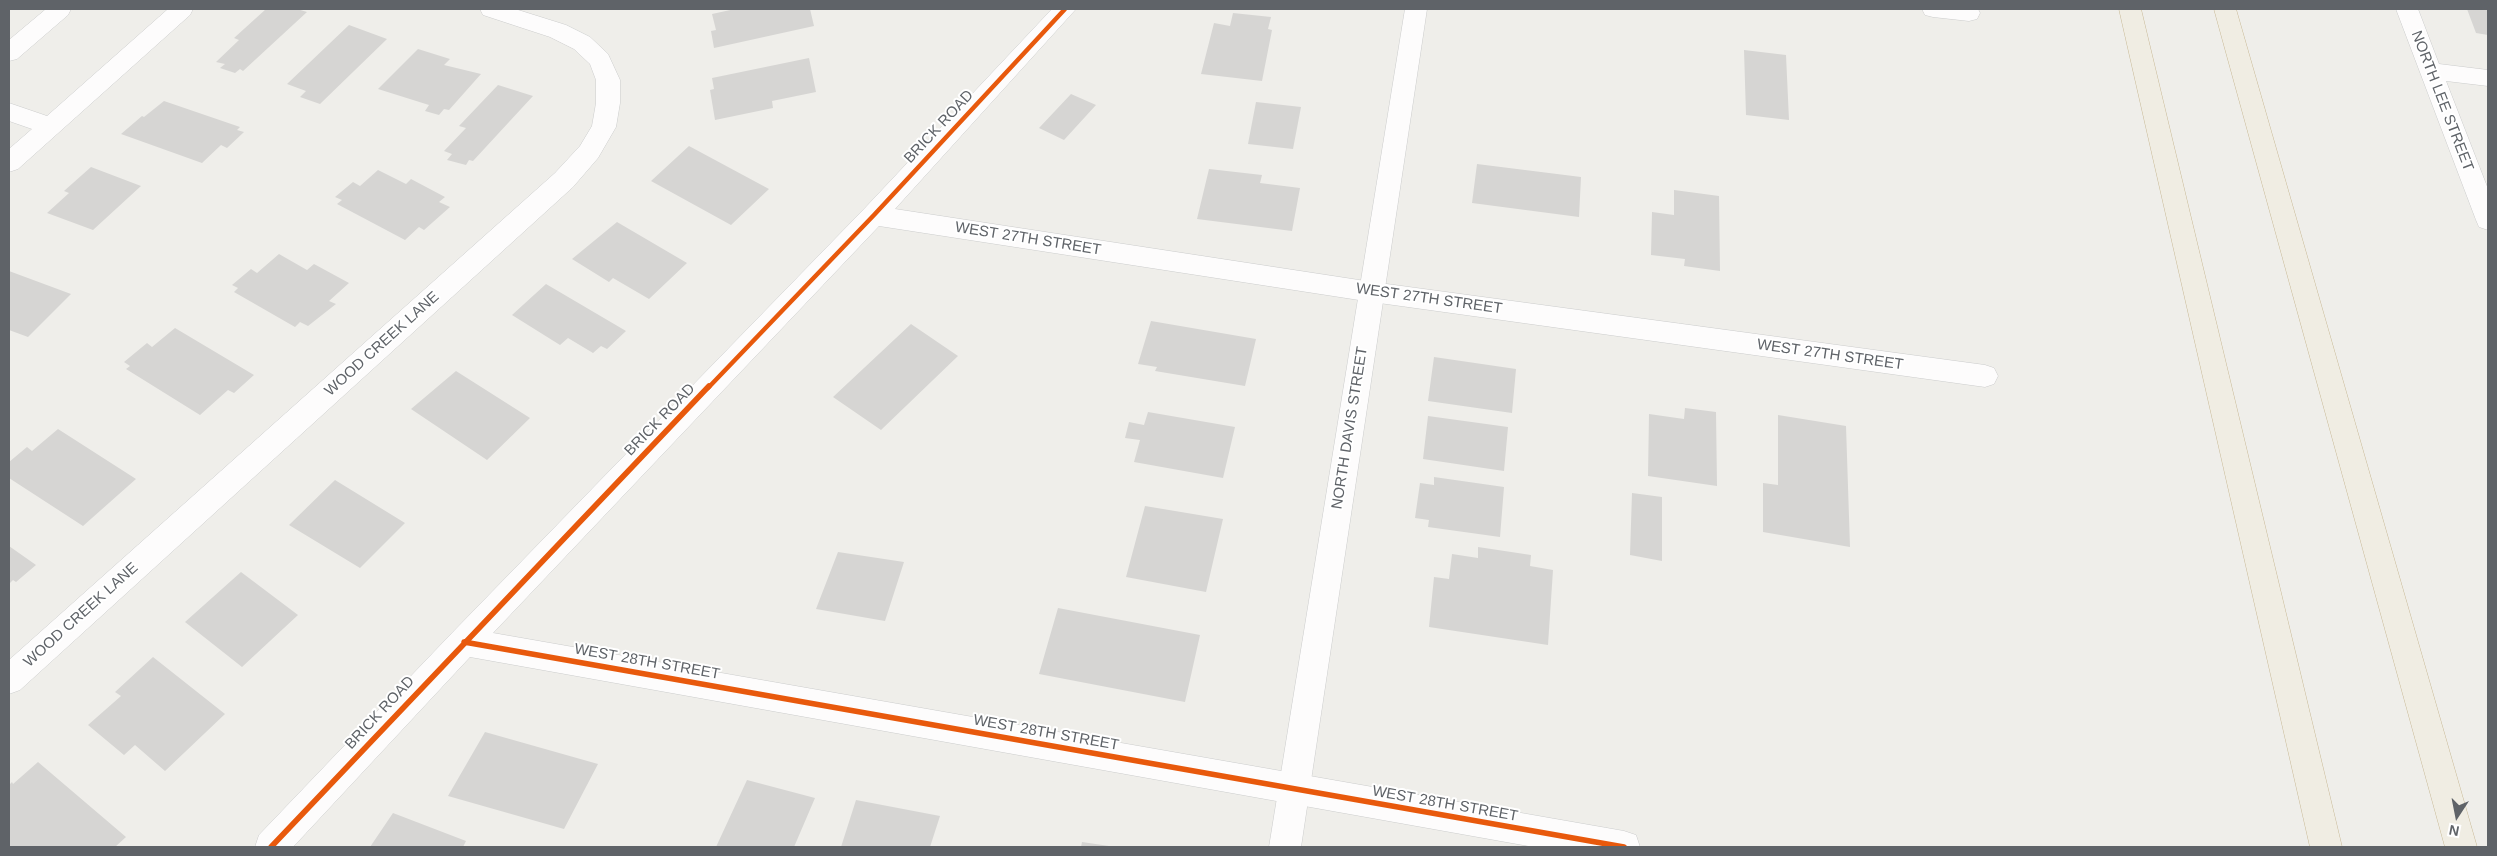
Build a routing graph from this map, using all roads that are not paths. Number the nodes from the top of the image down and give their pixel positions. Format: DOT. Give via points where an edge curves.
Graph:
graph roads {
  1 [pos="60,9"];
  2 [pos="182,9"];
  3 [pos="492,9"];
  4 [pos="1065,9"];
  5 [pos="1416,9"];
  6 [pos="1933,9"];
  7 [pos="2130,9"];
  8 [pos="2225,9"];
  9 [pos="2407,9"];
  10 [pos="1970,13"];
  11 [pos="9,53"];
  12 [pos="2432,72"];
  13 [pos="2488,78"];
  14 [pos="9,112"];
  15 [pos="51,126"];
  16 [pos="9,163"];
  17 [pos="874,215"];
  18 [pos="2488,220"];
  19 [pos="1372,292"];
  20 [pos="1985,376"];
  21 [pos="464,642"];
  22 [pos="9,680"];
  23 [pos="2292,700"];
  24 [pos="1294,790"];
  25 [pos="271,847"];
  26 [pos="1285,847"];
  27 [pos="1624,847"];
  28 [pos="2307,847"];
  29 [pos="2326,847"];
  30 [pos="2461,847"];
  1 -- 11 [label="street"];
  2 -- 15 [label="street"];
  3 -- 22 [label="street, WOOD CREEK LANE" via="558,31 582,43 600,60 608,80 608,103 604,127 588,152 564,180"];
  4 -- 17 [label="street, BRICK ROAD"];
  5 -- 19 [label="street, NORTH DAVIS STREET"];
  6 -- 10 [label="street"];
  7 -- 23 [label="highway"];
  8 -- 30 [label="highway"];
  9 -- 12 [label="street, NORTH LEE STREET"];
  12 -- 13 [label="street"];
  12 -- 18 [label="street, NORTH LEE STREET"];
  14 -- 15 [label="street"];
  15 -- 16 [label="street"];
  17 -- 19 [label="street, WEST 27TH STREET"];
  17 -- 21 [label="street, BRICK ROAD"];
  19 -- 20 [label="street, WEST 27TH STREET"];
  19 -- 24 [label="street, NORTH DAVIS STREET"];
  21 -- 24 [label="street, WEST 28TH STREET"];
  21 -- 25 [label="street, BRICK ROAD"];
  23 -- 28 [label="highway"];
  23 -- 29 [label="highway"];
  24 -- 26 [label="street, NORTH DAVIS STREET"];
  24 -- 27 [label="street, WEST 28TH STREET"];
}
